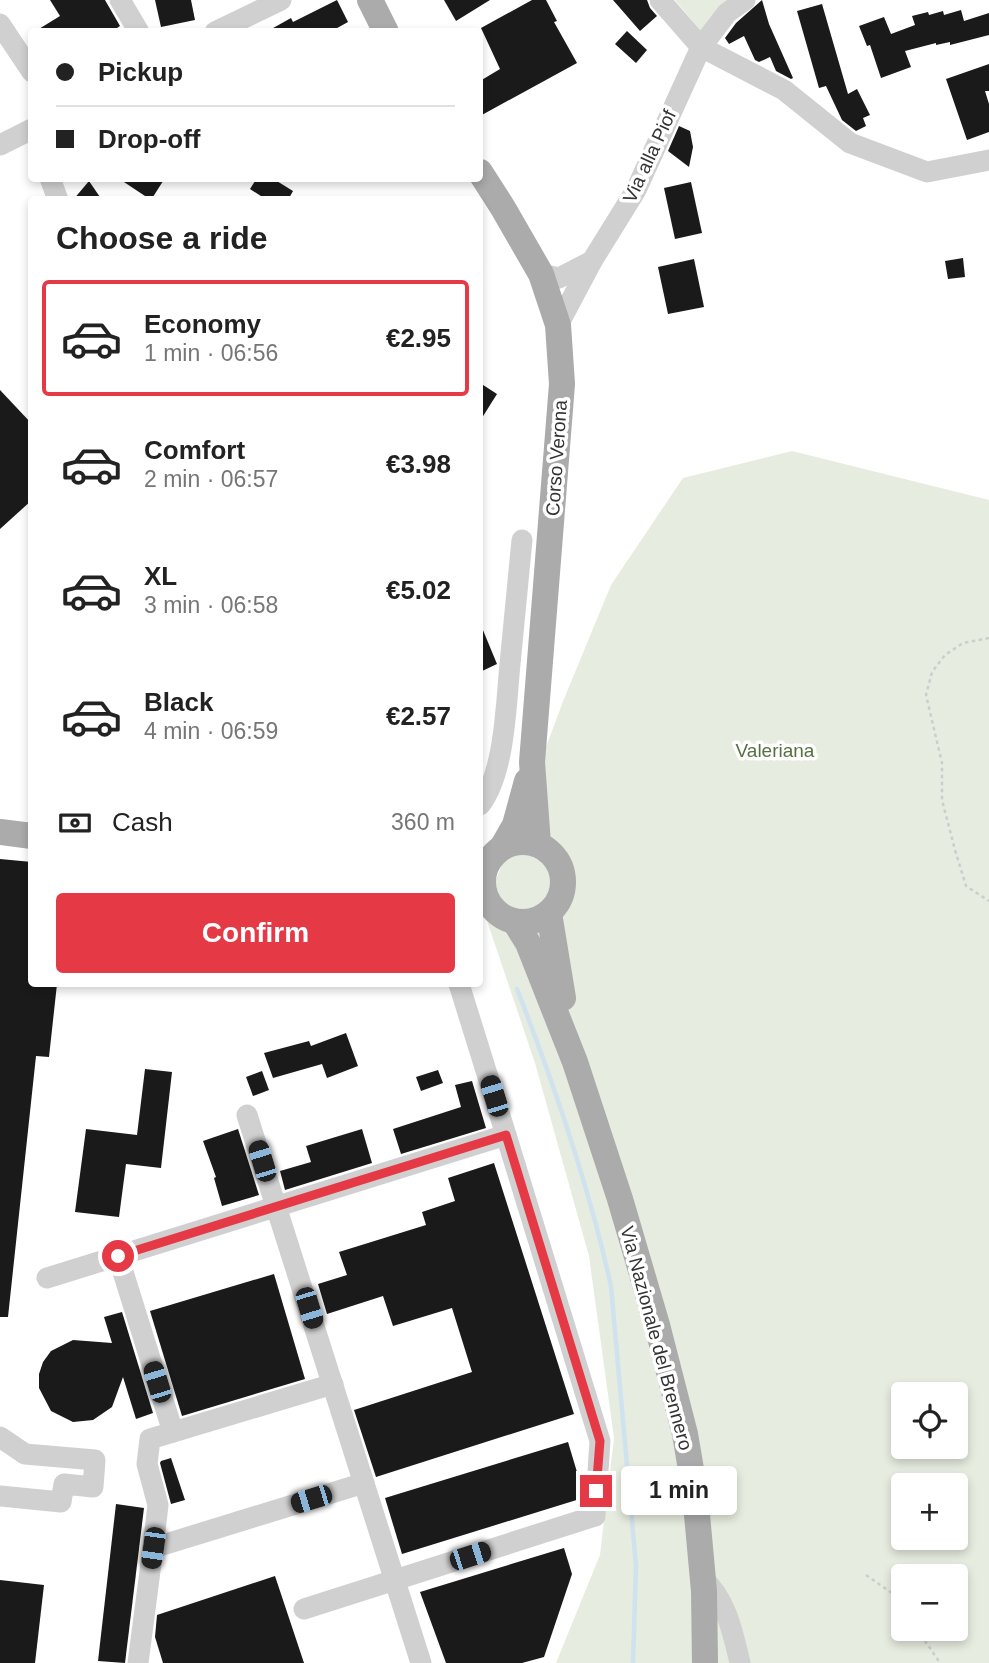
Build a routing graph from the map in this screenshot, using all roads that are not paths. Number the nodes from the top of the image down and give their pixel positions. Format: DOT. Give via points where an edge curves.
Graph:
graph roads {
  1 [pos="120,0"];
  2 [pos="281,0"];
  3 [pos="370,0"];
  4 [pos="660,0"];
  5 [pos="745,0"];
  6 [pos="0,24"];
  7 [pos="137,28"];
  8 [pos="223,28"];
  9 [pos="384,28"];
  10 [pos="701,47"];
  11 [pos="28,66"];
  12 [pos="28,131"];
  13 [pos="0,145"];
  14 [pos="989,160"];
  15 [pos="483,178"];
  16 [pos="592,261"];
  17 [pos="549,280"];
  18 [pos="577,290"];
  19 [pos="558,325"];
  20 [pos="522,540"];
  21 [pos="532,762"];
  22 [pos="483,800"];
  23 [pos="0,832"];
  24 [pos="28,836"];
  25 [pos="538,844"];
  26 [pos="503,846"];
  27 [pos="483,872"];
  28 [pos="483,889"];
  29 [pos="549,913"];
  30 [pos="515,922"];
  31 [pos="460,987"];
  32 [pos="575,1062"];
  33 [pos="247,1115"];
  34 [pos="506,1135"];
  35 [pos="277,1207"];
  36 [pos="118,1256"];
  37 [pos="47,1278"];
  38 [pos="333,1384"];
  39 [pos="173,1432"];
  40 [pos="0,1437"];
  41 [pos="364,1483"];
  42 [pos="0,1496"];
  43 [pos="153,1548"];
  44 [pos="702,1578"];
  45 [pos="395,1580"];
  46 [pos="304,1609"];
  47 [pos="138,1663"];
  48 [pos="421,1663"];
  49 [pos="705,1663"];
  50 [pos="740,1663"];
  1 -- 7 [label="street"];
  2 -- 8 [label="street"];
  3 -- 9 [label="main road"];
  4 -- 10 [label="street"];
  5 -- 10 [label="street, Via alla Piof" via="727,13"];
  6 -- 11 [label="street"];
  10 -- 14 [label="street" via="784,90 850,143 927,172"];
  10 -- 16 [label="street, Via alla Piof" via="636,190"];
  12 -- 13 [label="street"];
  15 -- 17 [label="main road, Corso Verona"];
  16 -- 17 [label="street"];
  16 -- 18 [label="street, Via alla Piof"];
  17 -- 18 [label="street" via="564,294"];
  17 -- 19 [label="main road, Corso Verona"];
  18 -- 19 [label="street, Via alla Piof"];
  19 -- 21 [label="main road, Corso Verona" via="562,384"];
  20 -- 22 [label="street" via="504,720 495,775"];
  21 -- 25 [label="main road"];
  21 -- 26 [label="main road" via="515,825"];
  23 -- 24 [label="main road"];
  25 -- 26 [label="main road" via="520,841"];
  25 -- 29 [label="main road" via="550,851 563,875 563,889"];
  26 -- 27 [label="main road"];
  28 -- 30 [label="main road" via="491,907"];
  29 -- 30 [label="main road"];
  29 -- 32 [label="main road, Via Nazionale del Brennero"];
  30 -- 32 [label="main road, Via Nazionale del Brennero" via="533,955"];
  31 -- 34 [label="street" via="471,1042"];
  32 -- 44 [label="main road, Via Nazionale del Brennero" via="649,1295 685,1434"];
  33 -- 35 [label="street"];
  34 -- 35 [label="street"];
  34 -- 45 [label="street" via="600,1441 594,1516"];
  35 -- 36 [label="street"];
  35 -- 38 [label="street"];
  36 -- 37 [label="street"];
  36 -- 39 [label="street"];
  38 -- 39 [label="street"];
  38 -- 41 [label="street"];
  39 -- 43 [label="street" via="150,1439 148,1464 158,1505"];
  40 -- 42 [label="street" via="25,1454 95,1460 93,1487 64,1483 61,1502"];
  41 -- 43 [label="street"];
  41 -- 45 [label="street"];
  43 -- 47 [label="street"];
  44 -- 49 [label="main road, Via Nazionale del Brennero"];
  44 -- 50 [label="street" via="712,1586 724,1609"];
  45 -- 46 [label="street"];
  45 -- 48 [label="street"];
}
